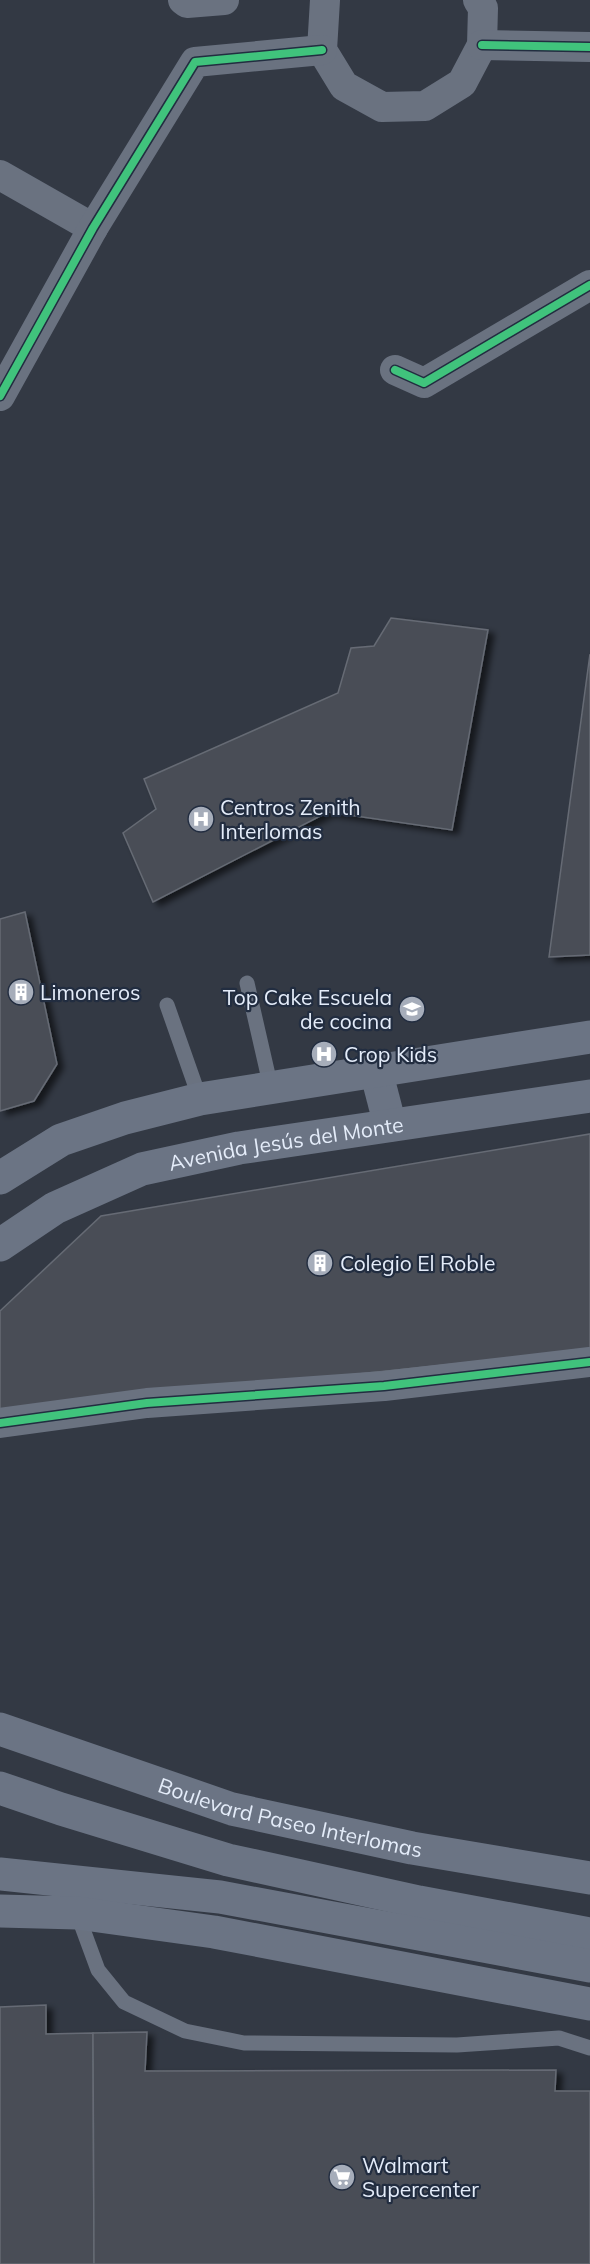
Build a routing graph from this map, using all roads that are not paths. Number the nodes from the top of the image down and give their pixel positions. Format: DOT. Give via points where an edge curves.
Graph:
graph roads {
  1 [pos="183,0"];
  2 [pos="224,0"];
  3 [pos="325,0"];
  4 [pos="478,0"];
  5 [pos="482,45"];
  6 [pos="590,47"];
  7 [pos="322,50"];
  8 [pos="0,175"];
  9 [pos="93,228"];
  10 [pos="590,285"];
  11 [pos="395,370"];
  12 [pos="0,396"];
  13 [pos="247,983"];
  14 [pos="167,1005"];
  15 [pos="590,1037"];
  16 [pos="376,1071"];
  17 [pos="271,1088"];
  18 [pos="590,1096"];
  19 [pos="200,1099"];
  20 [pos="390,1125"];
  21 [pos="0,1178"];
  22 [pos="0,1245"];
  23 [pos="590,1362"];
  24 [pos="0,1423"];
  25 [pos="0,1729"];
  26 [pos="0,1788"];
  27 [pos="1,1873"];
  28 [pos="590,1878"];
  29 [pos="0,1911"];
  30 [pos="77,1913"];
  31 [pos="590,1934"];
  32 [pos="590,1966"];
  33 [pos="590,2004"];
  34 [pos="590,2048"];
  1 -- 2 [label="street"];
  3 -- 7 [label="street"];
  4 -- 5 [label="street" via="483,8"];
  5 -- 6 [label="street"];
  5 -- 7 [label="street" via="462,83 425,106 382,107 344,87"];
  7 -- 9 [label="street" via="195,62"];
  8 -- 9 [label="street"];
  9 -- 12 [label="street"];
  10 -- 11 [label="street" via="424,383"];
  13 -- 17 [label="lane"];
  14 -- 19 [label="lane"];
  15 -- 16 [label="main road"];
  16 -- 17 [label="main road"];
  16 -- 20 [label="main road"];
  17 -- 19 [label="main road"];
  18 -- 20 [label="main road, Avenida Jesús del Monte"];
  19 -- 21 [label="main road" via="61,1140"];
  20 -- 22 [label="main road, Avenida Jesús del Monte" via="239,1148 142,1169 55,1208"];
  23 -- 24 [label="street" via="384,1386 147,1403"];
  25 -- 28 [label="main road, Boulevard Paseo Interlomas" via="232,1809 412,1848"];
  26 -- 31 [label="main road" via="228,1860"];
  27 -- 30 [label="main road"];
  27 -- 32 [label="main road" via="220,1897"];
  29 -- 30 [label="main road"];
  30 -- 33 [label="main road" via="214,1932"];
  30 -- 34 [label="lane" via="98,1970 124,2002 184,2031 244,2043 457,2045 559,2038"];
}
